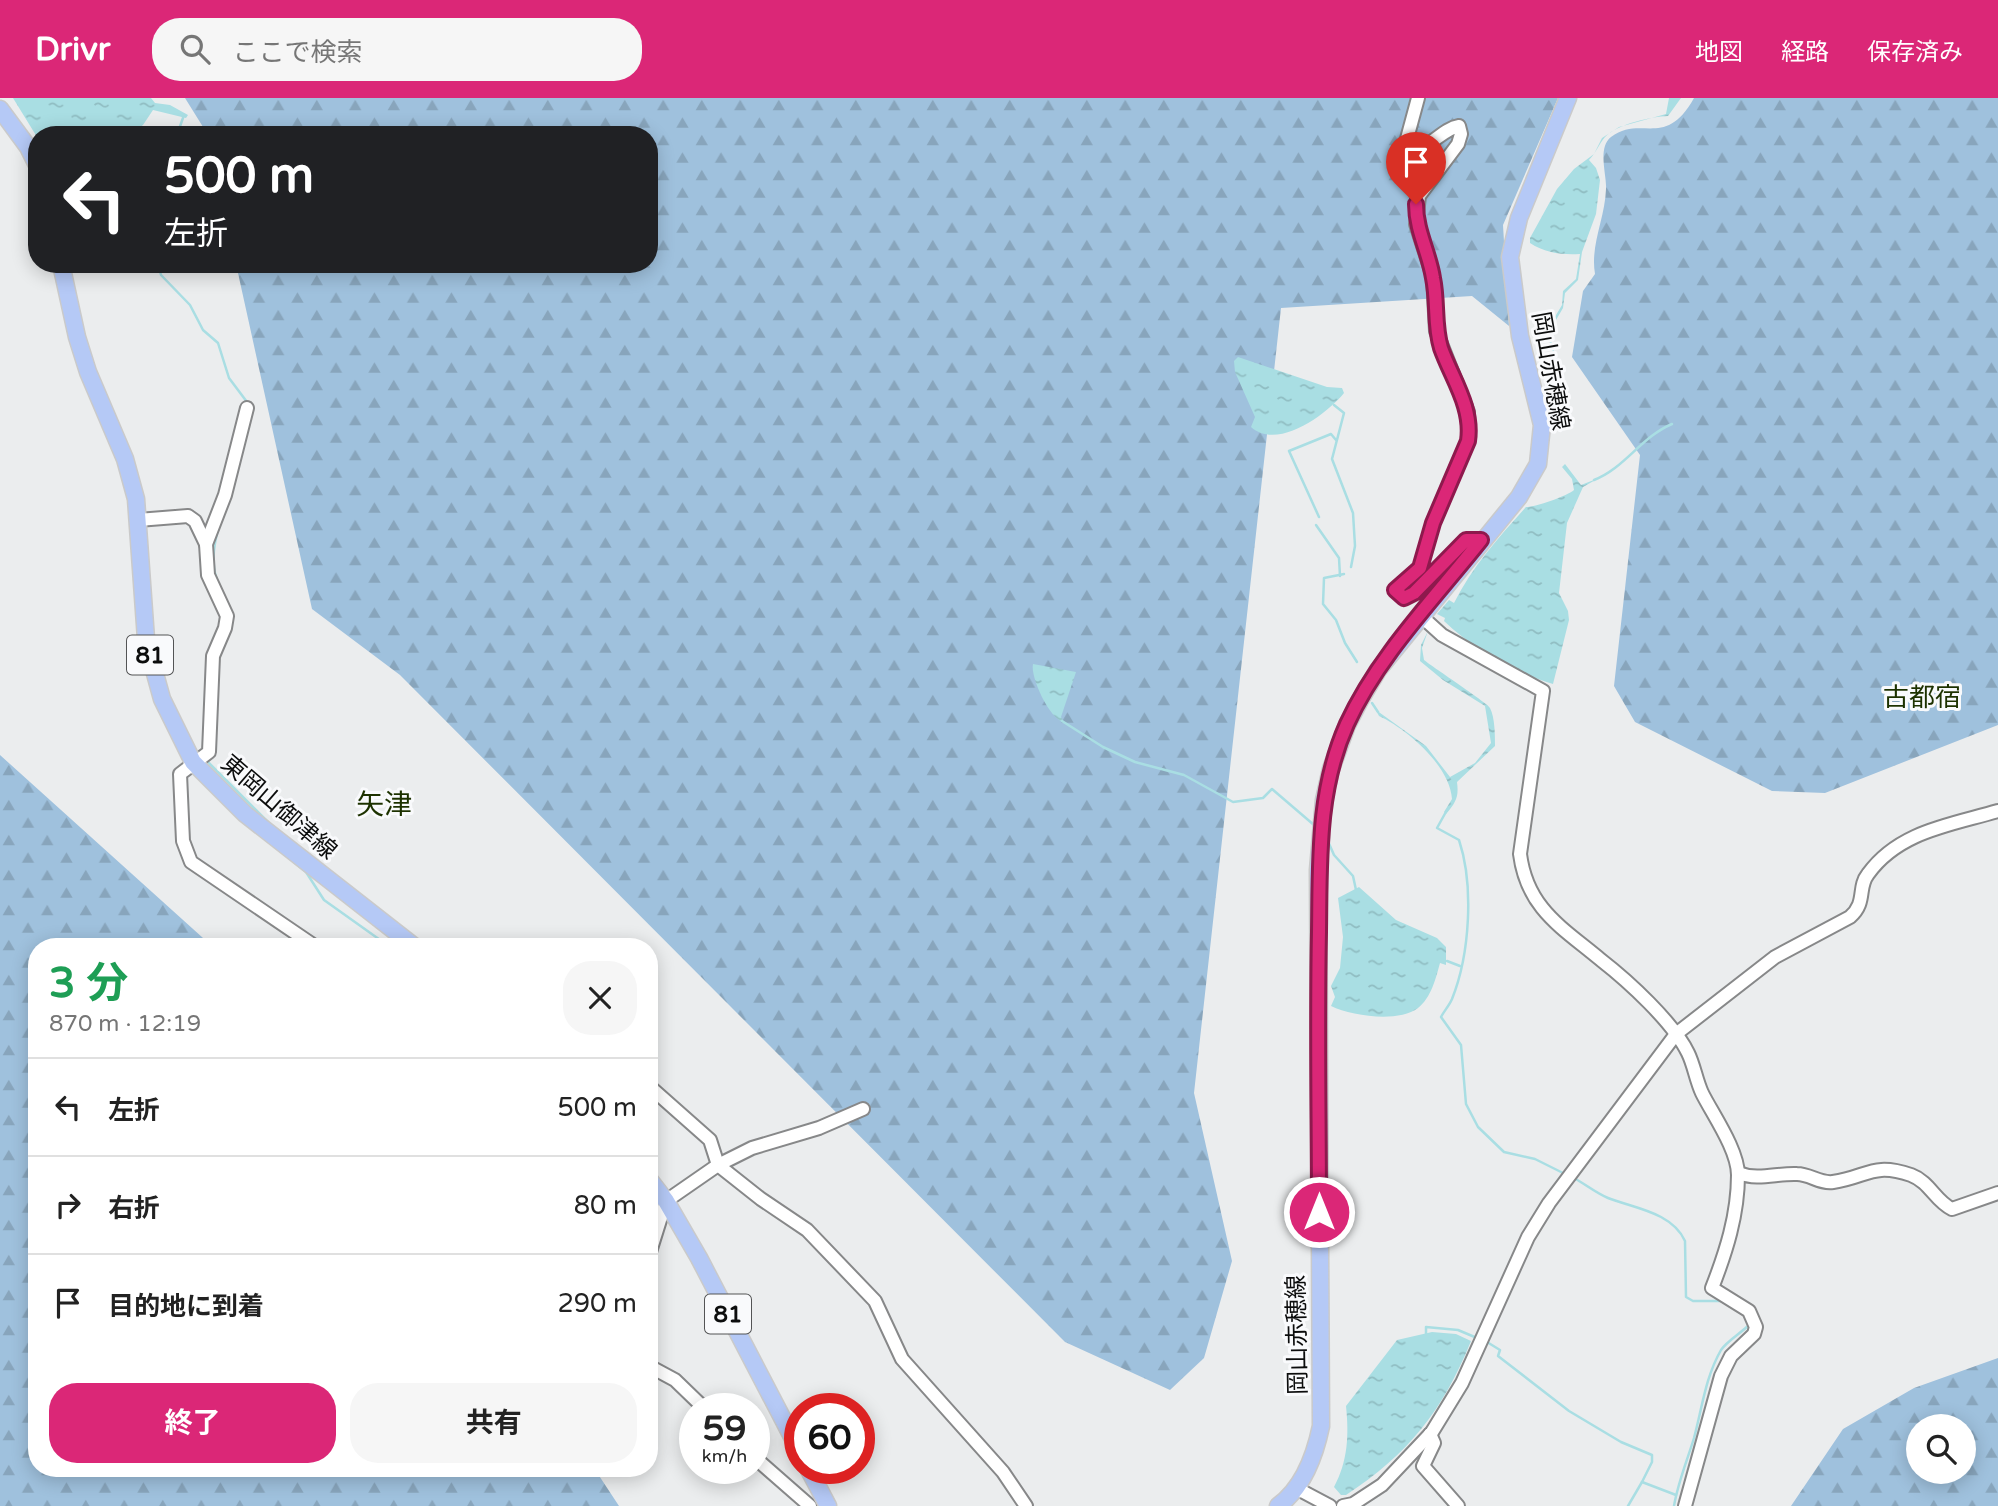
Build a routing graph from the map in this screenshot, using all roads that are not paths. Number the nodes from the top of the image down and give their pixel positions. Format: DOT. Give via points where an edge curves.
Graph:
graph roads {
  1 [pos="1418,98"];
  2 [pos="1568,98"];
  3 [pos="0,109"];
  4 [pos="28,147"];
  5 [pos="63,273"];
  6 [pos="247,408"];
  7 [pos="138,520"];
  8 [pos="1481,540"];
  9 [pos="206,544"];
  10 [pos="1421,616"];
  11 [pos="193,762"];
  12 [pos="1998,811"];
  13 [pos="303,938"];
  14 [pos="403,938"];
  15 [pos="1676,1034"];
  16 [pos="658,1094"];
  17 [pos="863,1109"];
  18 [pos="718,1165"];
  19 [pos="1738,1172"];
  20 [pos="658,1191"];
  21 [pos="1998,1193"];
  22 [pos="666,1201"];
  23 [pos="658,1226"];
  24 [pos="658,1371"];
  25 [pos="688,1393"];
  26 [pos="784,1422"];
  27 [pos="1430,1434"];
  28 [pos="770,1471"];
  29 [pos="816,1484"];
  30 [pos="1296,1488"];
  31 [pos="810,1506"];
  32 [pos="828,1506"];
  33 [pos="1026,1506"];
  34 [pos="1278,1506"];
  35 [pos="1330,1506"];
  36 [pos="1343,1506"];
  37 [pos="1458,1506"];
  38 [pos="1685,1506"];
  1 -- 8 [label="street" via="1407,151 1437,140 1454,127 1459,126 1461,134 1419,196 1416,223 1433,277 1436,331 1470,426 1420,568 1395,590 1404,598 1414,593 1466,540"];
  2 -- 8 [label="main road, 岡山赤穂線" via="1519,218 1510,257 1520,336 1542,425 1539,455 1531,480"];
  3 -- 4 [label="main road"];
  5 -- 7 [label="main road, 東岡山御津線 / 81" via="88,372 125,459"];
  6 -- 9 [label="street" via="225,495"];
  7 -- 9 [label="street" via="188,516"];
  7 -- 11 [label="main road, 東岡山御津線 / 81" via="146,639 162,699"];
  8 -- 10 [label="main road, 岡山赤穂線"];
  9 -- 11 [label="street" via="208,575 227,616 213,656 209,752"];
  10 -- 15 [label="street" via="1442,635 1543,691 1521,866 1547,916 1602,960"];
  10 -- 30 [label="main road, 岡山赤穂線" via="1378,670 1347,724 1324,800 1318,870 1321,1426 1316,1448"];
  11 -- 13 [label="street" via="180,774 183,841 191,862"];
  11 -- 14 [label="main road, 東岡山御津線 / 81" via="245,814"];
  12 -- 15 [label="street" via="1928,829 1886,852 1865,877 1859,909 1850,917 1774,957"];
  15 -- 19 [label="street" via="1689,1054"];
  15 -- 27 [label="street" via="1528,1237 1462,1383"];
  16 -- 18 [label="street" via="710,1140"];
  17 -- 18 [label="street" via="752,1148"];
  18 -- 22 [label="street"];
  18 -- 33 [label="street" via="807,1230 875,1301 902,1359 1003,1472"];
  19 -- 21 [label="street" via="1753,1178 1798,1174 1831,1182 1880,1168 1919,1178 1952,1209"];
  19 -- 38 [label="street" via="1730,1238 1712,1288 1749,1311 1756,1327 1727,1362"];
  20 -- 22 [label="main road, 81"];
  22 -- 23 [label="street"];
  22 -- 26 [label="main road, 81"];
  24 -- 25 [label="street"];
  27 -- 36 [label="street" via="1382,1485"];
  27 -- 37 [label="street" via="1434,1443 1423,1465"];
  28 -- 31 [label="street"];
  29 -- 32 [label="main road"];
  30 -- 34 [label="main road, 岡山赤穂線"];
  30 -- 35 [label="street"];
}
